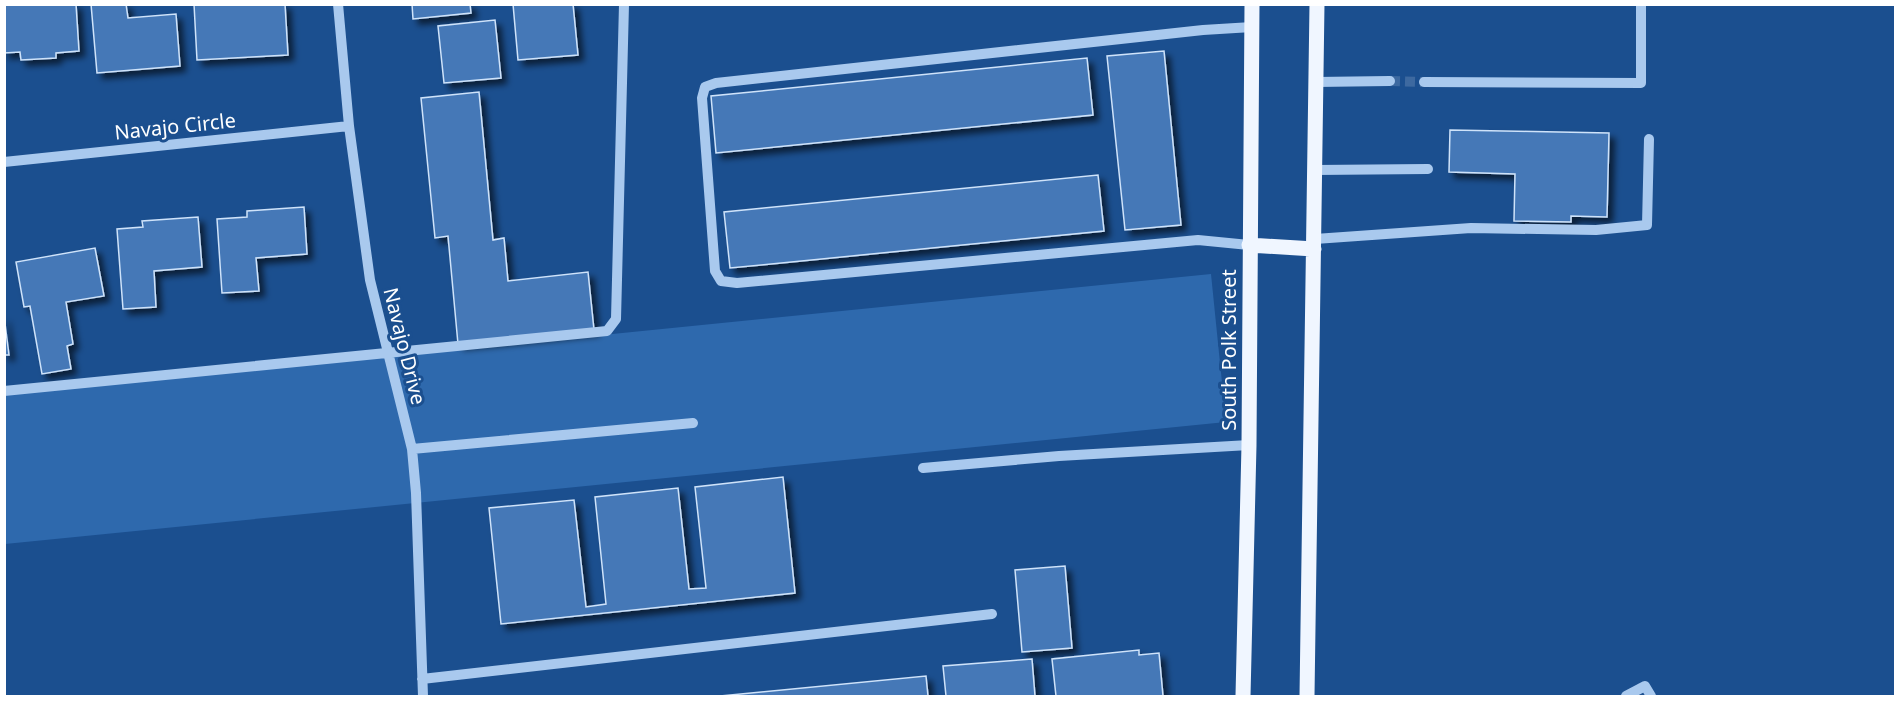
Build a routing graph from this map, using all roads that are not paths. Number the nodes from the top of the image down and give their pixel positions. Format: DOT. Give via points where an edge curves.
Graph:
graph roads {
  1 [pos="339,4"];
  2 [pos="624,4"];
  3 [pos="1252,4"];
  4 [pos="1317,4"];
  5 [pos="1641,4"];
  6 [pos="1252,27"];
  7 [pos="1390,81"];
  8 [pos="1316,82"];
  9 [pos="1424,82"];
  10 [pos="350,126"];
  11 [pos="1648,139"];
  12 [pos="4,162"];
  13 [pos="1428,169"];
  14 [pos="1315,170"];
  15 [pos="1315,244"];
  16 [pos="1249,245"];
  17 [pos="387,353"];
  18 [pos="4,391"];
  19 [pos="693,423"];
  20 [pos="1249,445"];
  21 [pos="412,449"];
  22 [pos="923,468"];
  23 [pos="992,614"];
  24 [pos="422,679"];
  25 [pos="423,696"];
  26 [pos="1243,696"];
  27 [pos="1307,696"];
  28 [pos="1626,696"];
  29 [pos="1651,696"];
  1 -- 10 [label="street, Navajo Drive"];
  2 -- 17 [label="street" via="616,319 612,326 608,331"];
  3 -- 6 [label="main road, South Polk Street"];
  4 -- 8 [label="main road"];
  5 -- 9 [label="street" via="1641,83"];
  6 -- 16 [label="main road, South Polk Street"];
  6 -- 16 [label="street" via="716,83 705,87 702,98 715,271 721,280 737,284 1198,240"];
  7 -- 8 [label="street"];
  8 -- 14 [label="main road"];
  10 -- 12 [label="street, Navajo Circle"];
  10 -- 17 [label="street, Navajo Drive" via="370,280"];
  11 -- 15 [label="street" via="1647,225 1596,230 1471,228"];
  13 -- 14 [label="street"];
  14 -- 15 [label="main road"];
  15 -- 16 [label="main road"];
  15 -- 27 [label="main road"];
  16 -- 20 [label="main road, South Polk Street"];
  17 -- 18 [label="street"];
  17 -- 21 [label="street, Navajo Drive"];
  19 -- 21 [label="street"];
  20 -- 22 [label="street"];
  20 -- 26 [label="main road, South Polk Street"];
  21 -- 24 [label="street, Navajo Drive"];
  23 -- 24 [label="street"];
  24 -- 25 [label="street, Navajo Drive"];
  28 -- 29 [label="street" via="1645,686"];
}
